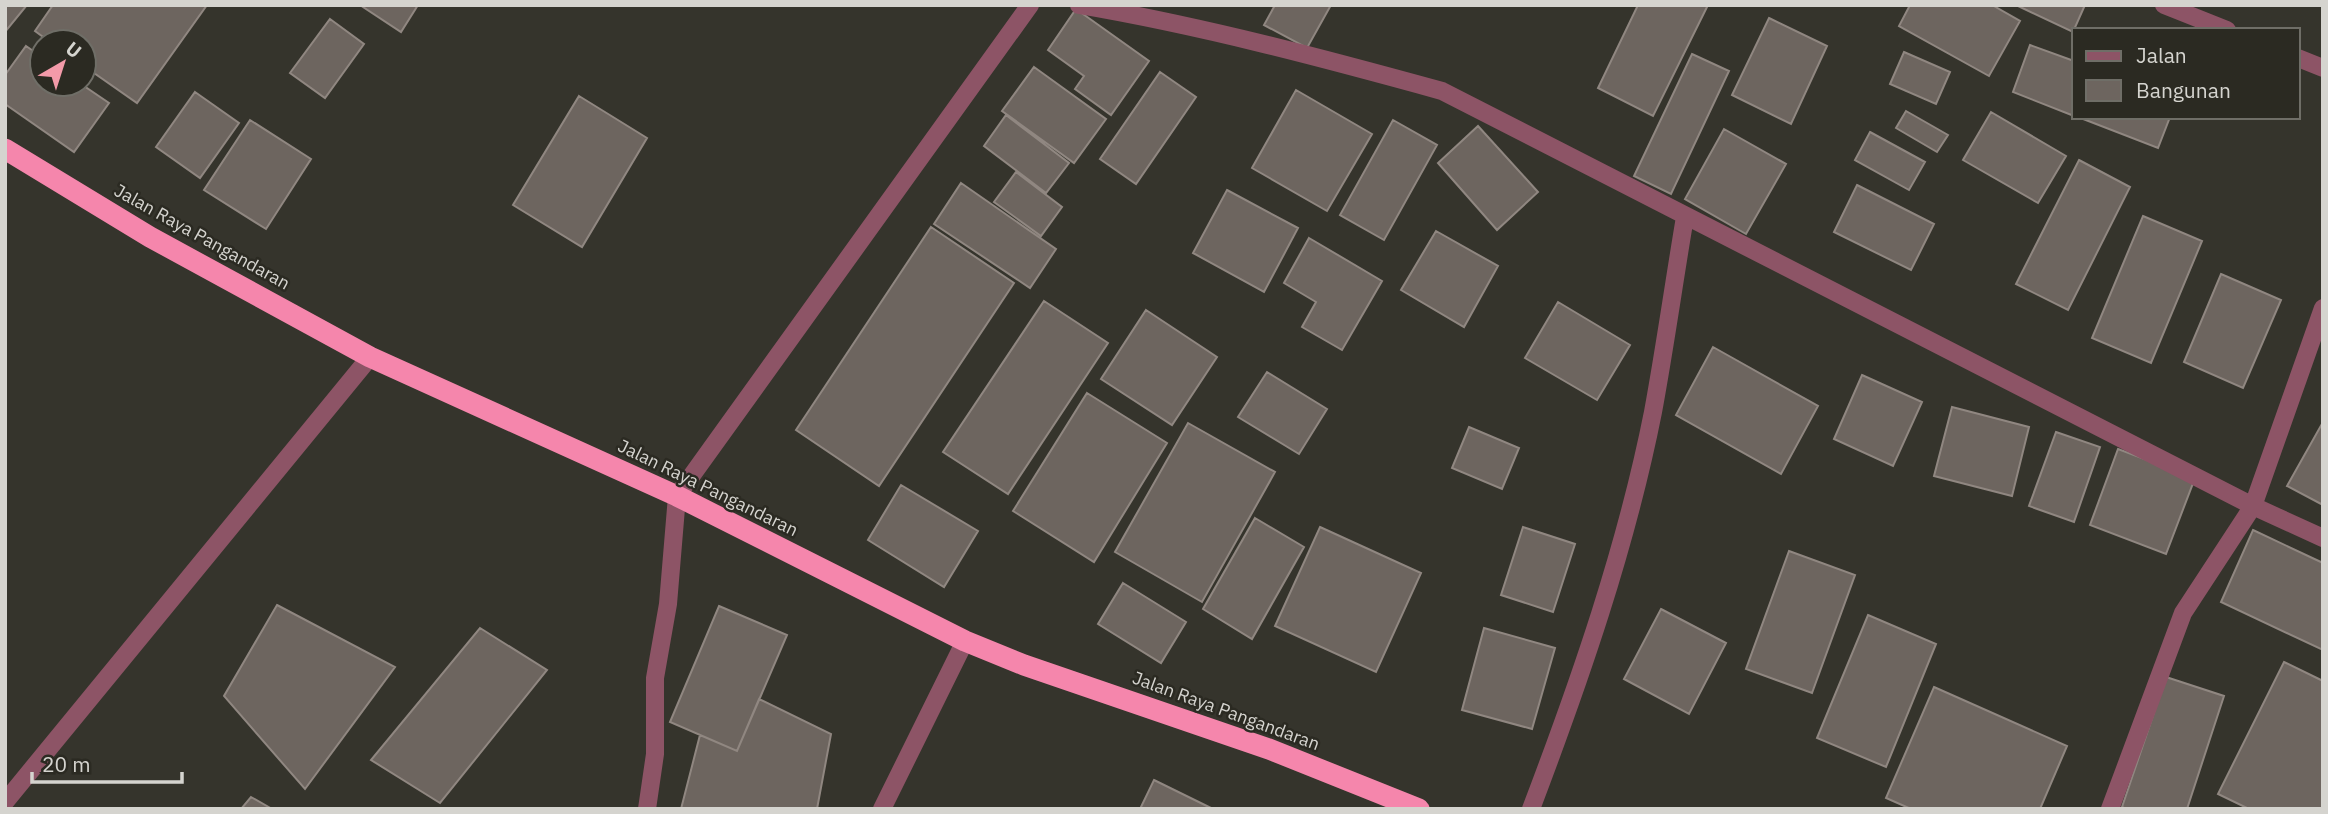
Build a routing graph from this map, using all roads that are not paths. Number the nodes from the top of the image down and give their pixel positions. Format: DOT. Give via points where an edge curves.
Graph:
graph roads {
  1 [pos="1030,5"];
  2 [pos="1079,5"];
  3 [pos="2164,5"];
  4 [pos="2222,28"];
  5 [pos="2300,59"];
  6 [pos="2323,68"];
  7 [pos="5,149"];
  8 [pos="1685,217"];
  9 [pos="2323,308"];
  10 [pos="370,356"];
  11 [pos="677,496"];
  12 [pos="2253,506"];
  13 [pos="2323,538"];
  14 [pos="965,641"];
  15 [pos="5,802"];
  16 [pos="1409,807"];
  17 [pos="647,809"];
  18 [pos="882,809"];
  19 [pos="1531,809"];
  20 [pos="2110,809"];
  1 -- 11 [label="street"];
  2 -- 8 [label="street" via="1314,56 1442,90"];
  3 -- 4 [label="street"];
  5 -- 6 [label="street"];
  7 -- 10 [label="highway, Jalan Raya Pangandaran" via="150,237"];
  8 -- 12 [label="street"];
  8 -- 19 [label="street" via="1652,414 1626,518 1584,670"];
  9 -- 12 [label="street"];
  10 -- 11 [label="highway, Jalan Raya Pangandaran"];
  10 -- 15 [label="street"];
  11 -- 14 [label="highway, Jalan Raya Pangandaran"];
  11 -- 17 [label="street" via="668,604 655,678 655,754"];
  12 -- 13 [label="street"];
  12 -- 20 [label="street" via="2183,613"];
  14 -- 16 [label="highway, Jalan Raya Pangandaran" via="1269,748"];
  14 -- 18 [label="street"];
}
